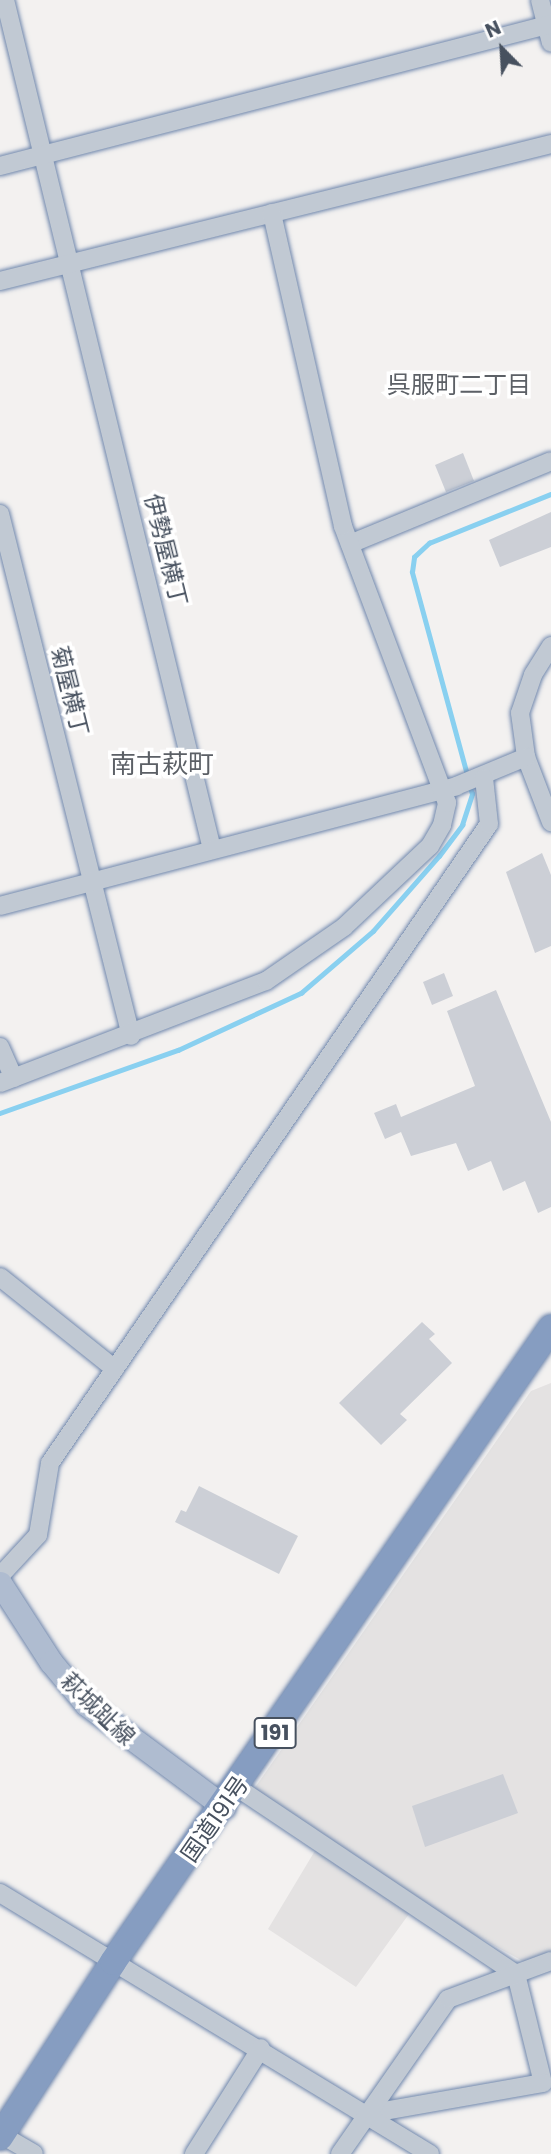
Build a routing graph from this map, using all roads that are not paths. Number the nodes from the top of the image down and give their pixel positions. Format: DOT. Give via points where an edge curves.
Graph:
graph roads {
  1 [pos="540,0"];
  2 [pos="6,1"];
  3 [pos="550,31"];
  4 [pos="551,144"];
  5 [pos="44,155"];
  6 [pos="0,166"];
  7 [pos="272,213"];
  8 [pos="71,262"];
  9 [pos="0,281"];
  10 [pos="551,461"];
  11 [pos="0,514"];
  12 [pos="350,544"];
  13 [pos="551,646"];
  14 [pos="526,757"];
  15 [pos="479,779"];
  16 [pos="437,788"];
  17 [pos="551,822"];
  18 [pos="212,849"];
  19 [pos="93,881"];
  20 [pos="0,906"];
  21 [pos="131,1036"];
  22 [pos="0,1047"];
  23 [pos="7,1081"];
  24 [pos="0,1278"];
  25 [pos="551,1328"];
  26 [pos="115,1369"];
  27 [pos="0,1576"];
  28 [pos="0,1583"];
  29 [pos="231,1798"];
  30 [pos="0,1893"];
  31 [pos="551,1961"];
  32 [pos="113,1962"];
  33 [pos="516,1974"];
  34 [pos="261,2048"];
  35 [pos="367,2114"];
  36 [pos="1,2136"];
  37 [pos="34,2154"];
  38 [pos="194,2154"];
  39 [pos="340,2154"];
  40 [pos="430,2154"];
  1 -- 3 [label="street"];
  2 -- 5 [label="street, 伊勢屋横丁"];
  3 -- 5 [label="street"];
  4 -- 7 [label="street"];
  5 -- 6 [label="street"];
  5 -- 8 [label="street, 伊勢屋横丁"];
  7 -- 8 [label="street"];
  7 -- 12 [label="street"];
  8 -- 9 [label="street"];
  8 -- 18 [label="street, 伊勢屋横丁"];
  10 -- 12 [label="street"];
  11 -- 19 [label="street, 菊屋横丁"];
  12 -- 16 [label="street"];
  13 -- 14 [label="street" via="524,695 520,733"];
  14 -- 15 [label="street"];
  14 -- 17 [label="street"];
  15 -- 16 [label="street"];
  15 -- 26 [label="street" via="489,824"];
  16 -- 18 [label="street"];
  16 -- 21 [label="street" via="447,803 430,845 323,945 267,981"];
  18 -- 19 [label="street"];
  19 -- 20 [label="street"];
  19 -- 21 [label="street, 菊屋横丁"];
  21 -- 23 [label="street"];
  22 -- 23 [label="street"];
  24 -- 26 [label="street"];
  25 -- 29 [label="highway, 国道191号 / 191"];
  26 -- 27 [label="street" via="50,1463 38,1535"];
  28 -- 29 [label="main road, 萩城趾線" via="51,1662 86,1704"];
  29 -- 32 [label="highway, 国道191号 / 191"];
  29 -- 33 [label="street"];
  30 -- 32 [label="street"];
  31 -- 33 [label="street"];
  32 -- 34 [label="street"];
  32 -- 36 [label="highway, 国道191号 / 191"];
  33 -- 35 [label="street" via="448,1999"];
  33 -- 35 [label="street" via="543,2083"];
  34 -- 35 [label="street"];
  34 -- 38 [label="street"];
  35 -- 39 [label="street"];
  35 -- 40 [label="street"];
  36 -- 37 [label="street"];
}
